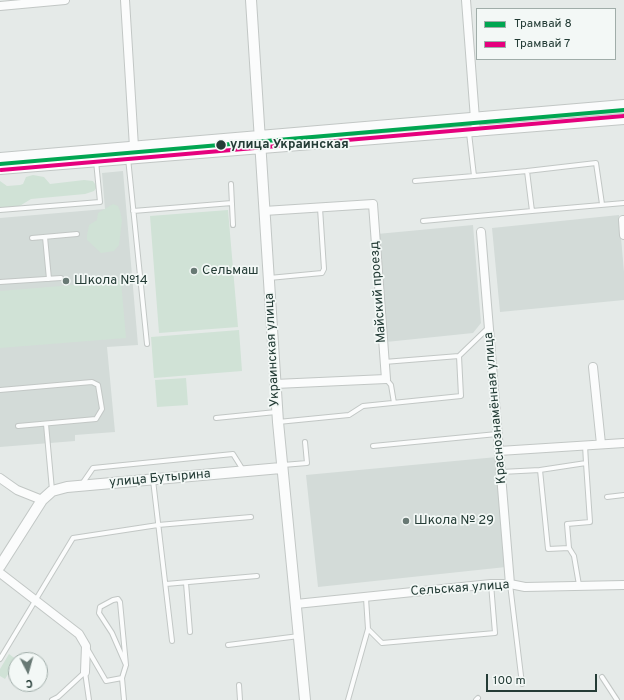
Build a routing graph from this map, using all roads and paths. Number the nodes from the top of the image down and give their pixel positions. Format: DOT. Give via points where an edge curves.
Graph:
graph roads {
  1 [pos="65,0"];
  2 [pos="125,0"];
  3 [pos="251,0"];
  4 [pos="466,0"];
  5 [pos="0,6"];
  6 [pos="624,105"];
  7 [pos="475,117"];
  8 [pos="624,119"];
  9 [pos="472,132"];
  10 [pos="259,135"];
  11 [pos="134,147"];
  12 [pos="260,147"];
  13 [pos="0,158"];
  14 [pos="128,158"];
  15 [pos="96,160"];
  16 [pos="0,169"];
  17 [pos="527,171"];
  18 [pos="474,176"];
  19 [pos="415,181"];
  20 [pos="231,184"];
  21 [pos="232,203"];
  22 [pos="624,203"];
  23 [pos="602,204"];
  24 [pos="320,208"];
  25 [pos="0,210"];
  26 [pos="133,211"];
  27 [pos="264,211"];
  28 [pos="532,211"];
  29 [pos="623,220"];
  30 [pos="423,221"];
  31 [pos="234,225"];
  32 [pos="480,232"];
  33 [pos="77,234"];
  34 [pos="624,235"];
  35 [pos="45,237"];
  36 [pos="32,238"];
  37 [pos="61,278"];
  38 [pos="269,278"];
  39 [pos="49,279"];
  40 [pos="0,282"];
  41 [pos="489,327"];
  42 [pos="147,344"];
  43 [pos="459,356"];
  44 [pos="384,362"];
  45 [pos="593,367"];
  46 [pos="386,379"];
  47 [pos="275,384"];
  48 [pos="0,390"];
  49 [pos="394,403"];
  50 [pos="277,417"];
  51 [pos="216,418"];
  52 [pos="46,424"];
  53 [pos="18,426"];
  54 [pos="498,434"];
  55 [pos="305,442"];
  56 [pos="624,443"];
  57 [pos="601,444"];
  58 [pos="585,445"];
  59 [pos="373,446"];
  60 [pos="499,451"];
  61 [pos="586,463"];
  62 [pos="281,467"];
  63 [pos="540,470"];
  64 [pos="244,472"];
  65 [pos="501,472"];
  66 [pos="0,478"];
  67 [pos="152,479"];
  68 [pos="81,486"];
  69 [pos="52,491"];
  70 [pos="624,495"];
  71 [pos="607,496"];
  72 [pos="42,500"];
  73 [pos="251,517"];
  74 [pos="158,525"];
  75 [pos="569,548"];
  76 [pos="0,566"];
  77 [pos="0,573"];
  78 [pos="257,576"];
  79 [pos="186,583"];
  80 [pos="166,584"];
  81 [pos="491,584"];
  82 [pos="510,584"];
  83 [pos="579,585"];
  84 [pos="624,585"];
  85 [pos="366,598"];
  86 [pos="36,602"];
  87 [pos="296,604"];
  88 [pos="368,629"];
  89 [pos="190,632"];
  90 [pos="299,636"];
  91 [pos="172,641"];
  92 [pos="228,645"];
  93 [pos="86,646"];
  94 [pos="0,659"];
  95 [pos="126,665"];
  96 [pos="85,672"];
  97 [pos="602,677"];
  98 [pos="122,678"];
  99 [pos="522,684"];
  100 [pos="239,685"];
  101 [pos="52,700"];
  102 [pos="89,700"];
  103 [pos="124,700"];
  104 [pos="240,700"];
  105 [pos="305,700"];
  106 [pos="348,700"];
  107 [pos="617,700"];
  1 -- 5 [label="street"];
  2 -- 11 [label="street"];
  3 -- 10 [label="street, Украинская улица"];
  4 -- 7 [label="street"];
  6 -- 7 [label="street"];
  7 -- 9 [label="street"];
  7 -- 10 [label="street"];
  8 -- 9 [label="street"];
  9 -- 12 [label="street"];
  9 -- 18 [label="lane"];
  10 -- 11 [label="street"];
  10 -- 12 [label="street, Украинская улица"];
  11 -- 13 [label="street"];
  12 -- 14 [label="street"];
  12 -- 27 [label="street, Украинская улица"];
  14 -- 15 [label="street"];
  14 -- 26 [label="lane"];
  15 -- 16 [label="street"];
  15 -- 25 [label="lane" via="100,202"];
  17 -- 18 [label="lane"];
  17 -- 23 [label="lane" via="596,164"];
  17 -- 28 [label="lane"];
  18 -- 19 [label="lane"];
  20 -- 21 [label="lane"];
  21 -- 26 [label="lane"];
  21 -- 31 [label="lane"];
  22 -- 23 [label="lane"];
  23 -- 28 [label="lane"];
  24 -- 27 [label="street, Майский проезд"];
  24 -- 38 [label="lane" via="324,269 322,273"];
  24 -- 44 [label="street, Майский проезд" via="373,204"];
  26 -- 42 [label="lane"];
  27 -- 38 [label="street, Украинская улица"];
  28 -- 30 [label="lane"];
  29 -- 34 [label="street"];
  32 -- 41 [label="street, Краснознамённая улица"];
  33 -- 35 [label="lane"];
  35 -- 36 [label="lane"];
  35 -- 39 [label="lane"];
  37 -- 39 [label="lane"];
  38 -- 47 [label="street, Украинская улица"];
  39 -- 40 [label="lane"];
  41 -- 43 [label="lane"];
  41 -- 54 [label="street, Краснознамённая улица"];
  43 -- 44 [label="lane"];
  43 -- 49 [label="lane" via="461,396"];
  44 -- 46 [label="street, Майский проезд"];
  45 -- 57 [label="street"];
  46 -- 47 [label="street"];
  46 -- 49 [label="lane" via="391,385"];
  47 -- 50 [label="street, Украинская улица"];
  48 -- 52 [label="lane" via="92,382 98,385 102,409 96,418"];
  49 -- 50 [label="lane" via="363,406 349,415"];
  50 -- 51 [label="lane"];
  50 -- 62 [label="street, Украинская улица"];
  52 -- 53 [label="lane"];
  52 -- 69 [label="lane"];
  54 -- 59 [label="lane"];
  54 -- 60 [label="street, Краснознамённая улица"];
  55 -- 62 [label="lane" via="307,463"];
  56 -- 57 [label="street"];
  57 -- 58 [label="street"];
  58 -- 60 [label="street"];
  58 -- 61 [label="lane"];
  60 -- 65 [label="street, Краснознамённая улица"];
  61 -- 63 [label="lane"];
  61 -- 75 [label="lane" via="590,522 567,524"];
  62 -- 64 [label="street, улица Бутырина"];
  62 -- 87 [label="street, Украинская улица"];
  63 -- 65 [label="lane"];
  63 -- 75 [label="lane" via="548,549"];
  64 -- 67 [label="street, улица Бутырина"];
  64 -- 68 [label="lane" via="232,454 93,468"];
  65 -- 82 [label="street, Краснознамённая улица"];
  66 -- 72 [label="street" via="17,490"];
  67 -- 68 [label="street, улица Бутырина"];
  67 -- 74 [label="lane"];
  68 -- 69 [label="street, улица Бутырина"];
  69 -- 72 [label="street"];
  70 -- 71 [label="lane"];
  72 -- 76 [label="street"];
  73 -- 74 [label="lane"];
  74 -- 80 [label="lane"];
  74 -- 86 [label="lane" via="73,538"];
  75 -- 83 [label="lane" via="574,556"];
  77 -- 86 [label="street"];
  78 -- 79 [label="lane"];
  79 -- 80 [label="lane"];
  79 -- 89 [label="lane"];
  80 -- 91 [label="lane"];
  81 -- 82 [label="street, Сельская улица"];
  81 -- 85 [label="street, Сельская улица"];
  81 -- 88 [label="lane" via="495,633 382,643"];
  82 -- 83 [label="street, Сельская улица" via="525,587"];
  82 -- 99 [label="lane"];
  83 -- 84 [label="street, Сельская улица"];
  85 -- 87 [label="street, Сельская улица"];
  85 -- 88 [label="lane"];
  86 -- 93 [label="street" via="79,634"];
  86 -- 94 [label="lane"];
  87 -- 90 [label="street, Украинская улица"];
  88 -- 106 [label="lane"];
  90 -- 92 [label="lane"];
  90 -- 105 [label="street, Украинская улица"];
  93 -- 96 [label="street"];
  93 -- 98 [label="lane" via="106,681"];
  95 -- 95 [label="lane" via="120,602 118,599 100,607 99,613"];
  95 -- 98 [label="lane"];
  96 -- 101 [label="lane"];
  96 -- 102 [label="lane"];
  97 -- 107 [label="lane"];
  98 -- 103 [label="lane"];
  100 -- 104 [label="lane"];
}
